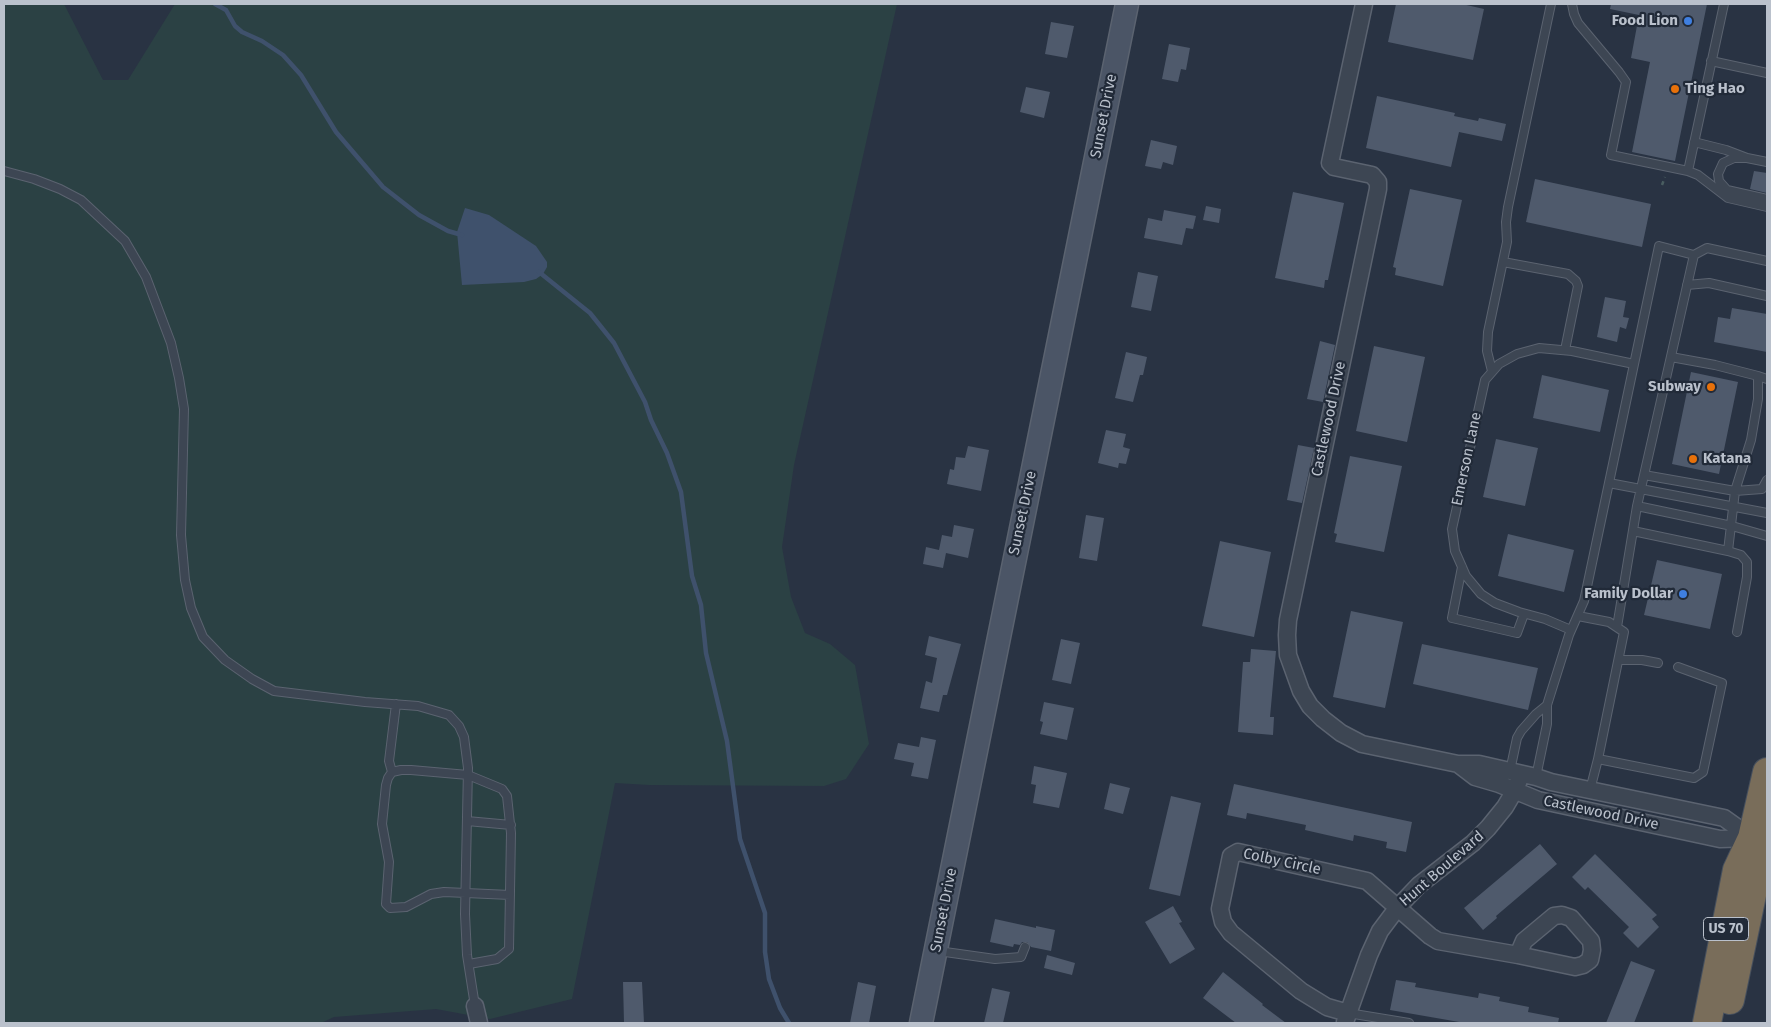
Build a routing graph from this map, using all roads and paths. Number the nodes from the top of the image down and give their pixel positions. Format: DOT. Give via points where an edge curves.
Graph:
graph roads {
  1 [pos="1127,4"];
  2 [pos="1364,4"];
  3 [pos="1551,4"];
  4 [pos="1572,4"];
  5 [pos="1724,4"];
  6 [pos="1712,60"];
  7 [pos="1767,73"];
  8 [pos="1694,142"];
  9 [pos="1747,158"];
  10 [pos="1767,162"];
  11 [pos="4,171"];
  12 [pos="1688,171"];
  13 [pos="1767,199"];
  14 [pos="1767,207"];
  15 [pos="1694,254"];
  16 [pos="1767,261"];
  17 [pos="1503,262"];
  18 [pos="1687,285"];
  19 [pos="1767,296"];
  20 [pos="1565,350"];
  21 [pos="1671,357"];
  22 [pos="1634,364"];
  23 [pos="1492,372"];
  24 [pos="1758,376"];
  25 [pos="1767,379"];
  26 [pos="1644,475"];
  27 [pos="1767,480"];
  28 [pos="1609,483"];
  29 [pos="1641,490"];
  30 [pos="1736,491"];
  31 [pos="1637,506"];
  32 [pos="1734,507"];
  33 [pos="1767,513"];
  34 [pos="1732,526"];
  35 [pos="1633,531"];
  36 [pos="1767,536"];
  37 [pos="1728,550"];
  38 [pos="1462,567"];
  39 [pos="1524,614"];
  40 [pos="1578,616"];
  41 [pos="1617,627"];
  42 [pos="1571,630"];
  43 [pos="1737,632"];
  44 [pos="1619,660"];
  45 [pos="1658,663"];
  46 [pos="1678,668"];
  47 [pos="396,704"];
  48 [pos="1546,705"];
  49 [pos="1598,759"];
  50 [pos="1458,764"];
  51 [pos="392,772"];
  52 [pos="1767,772"];
  53 [pos="1522,774"];
  54 [pos="468,775"];
  55 [pos="1515,790"];
  56 [pos="1590,790"];
  57 [pos="468,821"];
  58 [pos="510,825"];
  59 [pos="1760,839"];
  60 [pos="465,893"];
  61 [pos="510,895"];
  62 [pos="1398,907"];
  63 [pos="1026,947"];
  64 [pos="936,951"];
  65 [pos="1518,955"];
  66 [pos="468,964"];
  67 [pos="475,1006"];
  68 [pos="1346,1018"];
  69 [pos="479,1023"];
  70 [pos="921,1023"];
  71 [pos="1409,1023"];
  72 [pos="1707,1023"];
  73 [pos="1726,1023"];
  1 -- 64 [label="street, Sunset Drive"];
  2 -- 50 [label="street, Castlewood Drive" via="1330,163 1372,175 1378,182 1378,189 1288,620 1288,655 1310,706 1341,733 1362,744"];
  3 -- 17 [label="lane" via="1508,207"];
  4 -- 12 [label="lane" via="1578,23 1626,82 1611,155"];
  5 -- 6 [label="lane"];
  6 -- 7 [label="lane"];
  6 -- 8 [label="lane"];
  8 -- 9 [label="lane"];
  8 -- 12 [label="lane"];
  9 -- 10 [label="lane"];
  9 -- 13 [label="lane" via="1723,163 1718,174 1719,182 1727,190"];
  11 -- 47 [label="lane" via="34,179 81,200 125,241 146,277 171,343 184,409 181,534 185,580 191,608 203,637 225,660 274,691"];
  12 -- 14 [label="lane" via="1698,174 1728,198"];
  15 -- 16 [label="lane" via="1706,248"];
  15 -- 18 [label="lane"];
  15 -- 22 [label="lane" via="1659,246"];
  17 -- 20 [label="lane" via="1568,274 1576,281 1578,286"];
  17 -- 23 [label="lane" via="1488,332 1487,351"];
  18 -- 19 [label="lane" via="1709,283"];
  18 -- 21 [label="lane"];
  20 -- 22 [label="lane, Emerson Lane"];
  20 -- 23 [label="lane, Emerson Lane" via="1540,348 1517,354"];
  21 -- 24 [label="lane"];
  21 -- 26 [label="lane"];
  22 -- 28 [label="lane"];
  23 -- 38 [label="lane, Emerson Lane" via="1485,380 1452,530 1454,551"];
  24 -- 25 [label="lane"];
  24 -- 30 [label="lane" via="1758,399 1751,440"];
  26 -- 29 [label="lane"];
  26 -- 30 [label="lane"];
  27 -- 30 [label="lane" via="1762,489"];
  28 -- 29 [label="lane"];
  28 -- 40 [label="lane"];
  29 -- 31 [label="lane"];
  29 -- 32 [label="lane"];
  30 -- 32 [label="lane"];
  31 -- 34 [label="lane"];
  31 -- 35 [label="lane"];
  32 -- 33 [label="lane"];
  32 -- 34 [label="lane"];
  34 -- 36 [label="lane"];
  34 -- 37 [label="lane"];
  35 -- 37 [label="lane"];
  35 -- 41 [label="lane"];
  37 -- 43 [label="lane" via="1741,555 1747,562"];
  38 -- 39 [label="lane, Emerson Lane" via="1481,594"];
  38 -- 39 [label="lane" via="1452,618 1517,633"];
  39 -- 42 [label="lane, Emerson Lane"];
  40 -- 41 [label="lane" via="1609,622"];
  40 -- 42 [label="lane"];
  41 -- 44 [label="lane" via="1624,632"];
  42 -- 48 [label="lane"];
  44 -- 45 [label="lane"];
  44 -- 49 [label="lane"];
  46 -- 49 [label="lane" via="1722,683 1703,772 1694,778"];
  47 -- 51 [label="lane" via="389,761"];
  47 -- 54 [label="lane" via="418,706 449,715 464,737"];
  48 -- 53 [label="lane" via="1547,724"];
  48 -- 53 [label="lane" via="1517,738"];
  49 -- 56 [label="lane"];
  50 -- 53 [label="street, Castlewood Drive" via="1479,764"];
  50 -- 55 [label="street, Castlewood Drive" via="1476,778"];
  51 -- 54 [label="lane" via="418,770"];
  51 -- 60 [label="lane" via="386,785 382,824 389,862 386,904 396,909 431,894"];
  52 -- 59 [label="highway, US 70"];
  53 -- 55 [label="street, Hunt Boulevard"];
  53 -- 56 [label="street, Castlewood Drive"];
  54 -- 57 [label="lane"];
  54 -- 58 [label="lane" via="502,789 507,796"];
  55 -- 59 [label="street, Castlewood Drive" via="1538,800 1720,839"];
  55 -- 62 [label="street, Hunt Boulevard" via="1483,833 1419,885"];
  56 -- 59 [label="street, Castlewood Drive" via="1724,818"];
  57 -- 58 [label="lane"];
  57 -- 60 [label="lane"];
  58 -- 61 [label="lane"];
  59 -- 72 [label="highway, US 70" via="1738,870"];
  59 -- 73 [label="highway, US 70" via="1757,871"];
  60 -- 61 [label="lane"];
  60 -- 66 [label="lane"];
  61 -- 66 [label="lane" via="509,948 497,959"];
  62 -- 65 [label="street, Colby Circle" via="1438,941"];
  62 -- 68 [label="street, Hunt Boulevard" via="1369,955"];
  62 -- 68 [label="street, Colby Circle" via="1367,881 1238,852 1231,856 1220,909 1223,922 1231,933 1301,991"];
  63 -- 64 [label="lane" via="1021,957 995,959"];
  64 -- 70 [label="street, Sunset Drive"];
  66 -- 67 [label="lane"];
  67 -- 69 [label="street"];
  68 -- 71 [label="lane"];
}
